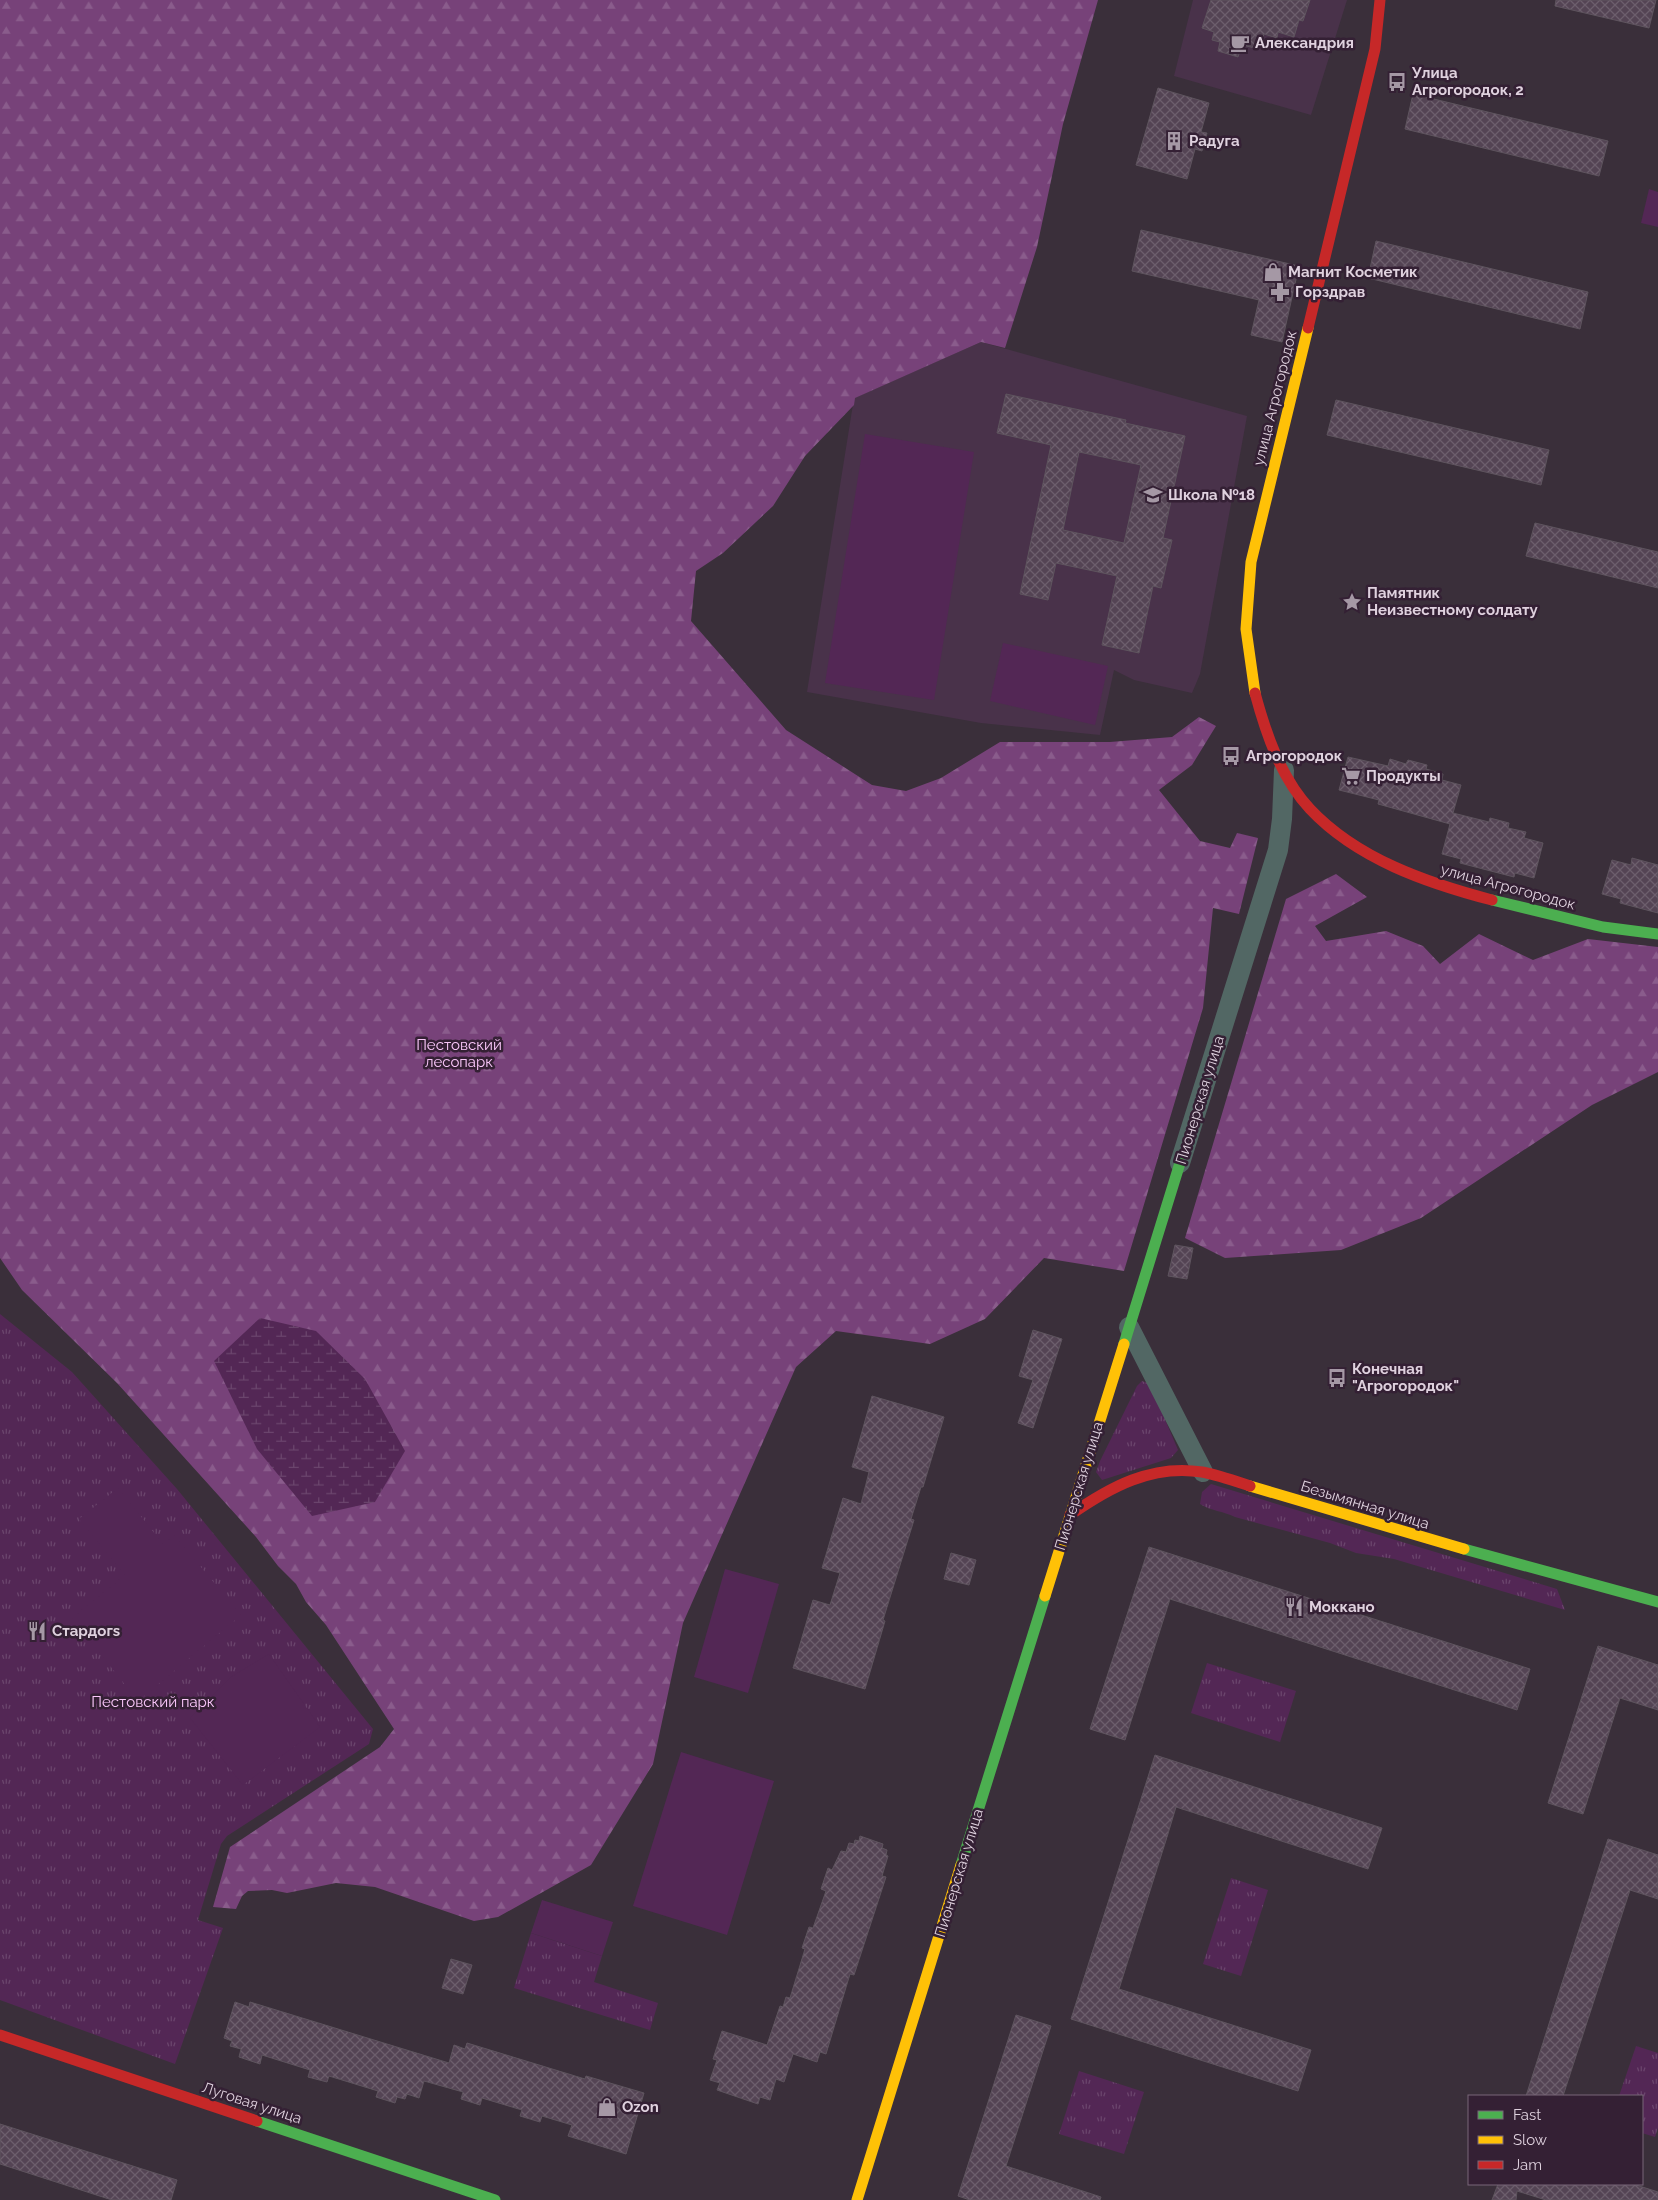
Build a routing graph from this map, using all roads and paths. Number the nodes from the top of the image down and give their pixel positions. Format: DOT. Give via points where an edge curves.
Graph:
graph roads {
  1 [pos="1380,0"];
  2 [pos="1284,770"];
  3 [pos="1658,934"];
  4 [pos="1180,1163"];
  5 [pos="1129,1327"];
  6 [pos="1203,1472"];
  7 [pos="1070,1515"];
  8 [pos="1658,1602"];
  9 [pos="0,2035"];
  10 [pos="496,2200"];
  11 [pos="857,2200"];
  1 -- 2 [label="street, улица Агрогородок" via="1375,48 1259,525 1246,606 1246,637 1252,677 1268,736"];
  2 -- 3 [label="street, улица Агрогородок" via="1325,824 1358,848 1406,872 1461,892 1535,911 1616,930"];
  2 -- 4 [label="street, Пионерская улица" via="1278,850"];
  4 -- 5 [label="street, Пионерская улица"];
  5 -- 6 [label="street"];
  5 -- 7 [label="street, Пионерская улица"];
  6 -- 7 [label="street, Безымянная улица" via="1163,1470 1136,1476 1113,1486"];
  6 -- 8 [label="street, Безымянная улица" via="1506,1562"];
  7 -- 11 [label="street, Пионерская улица"];
  9 -- 10 [label="street, Луговая улица"];
}
